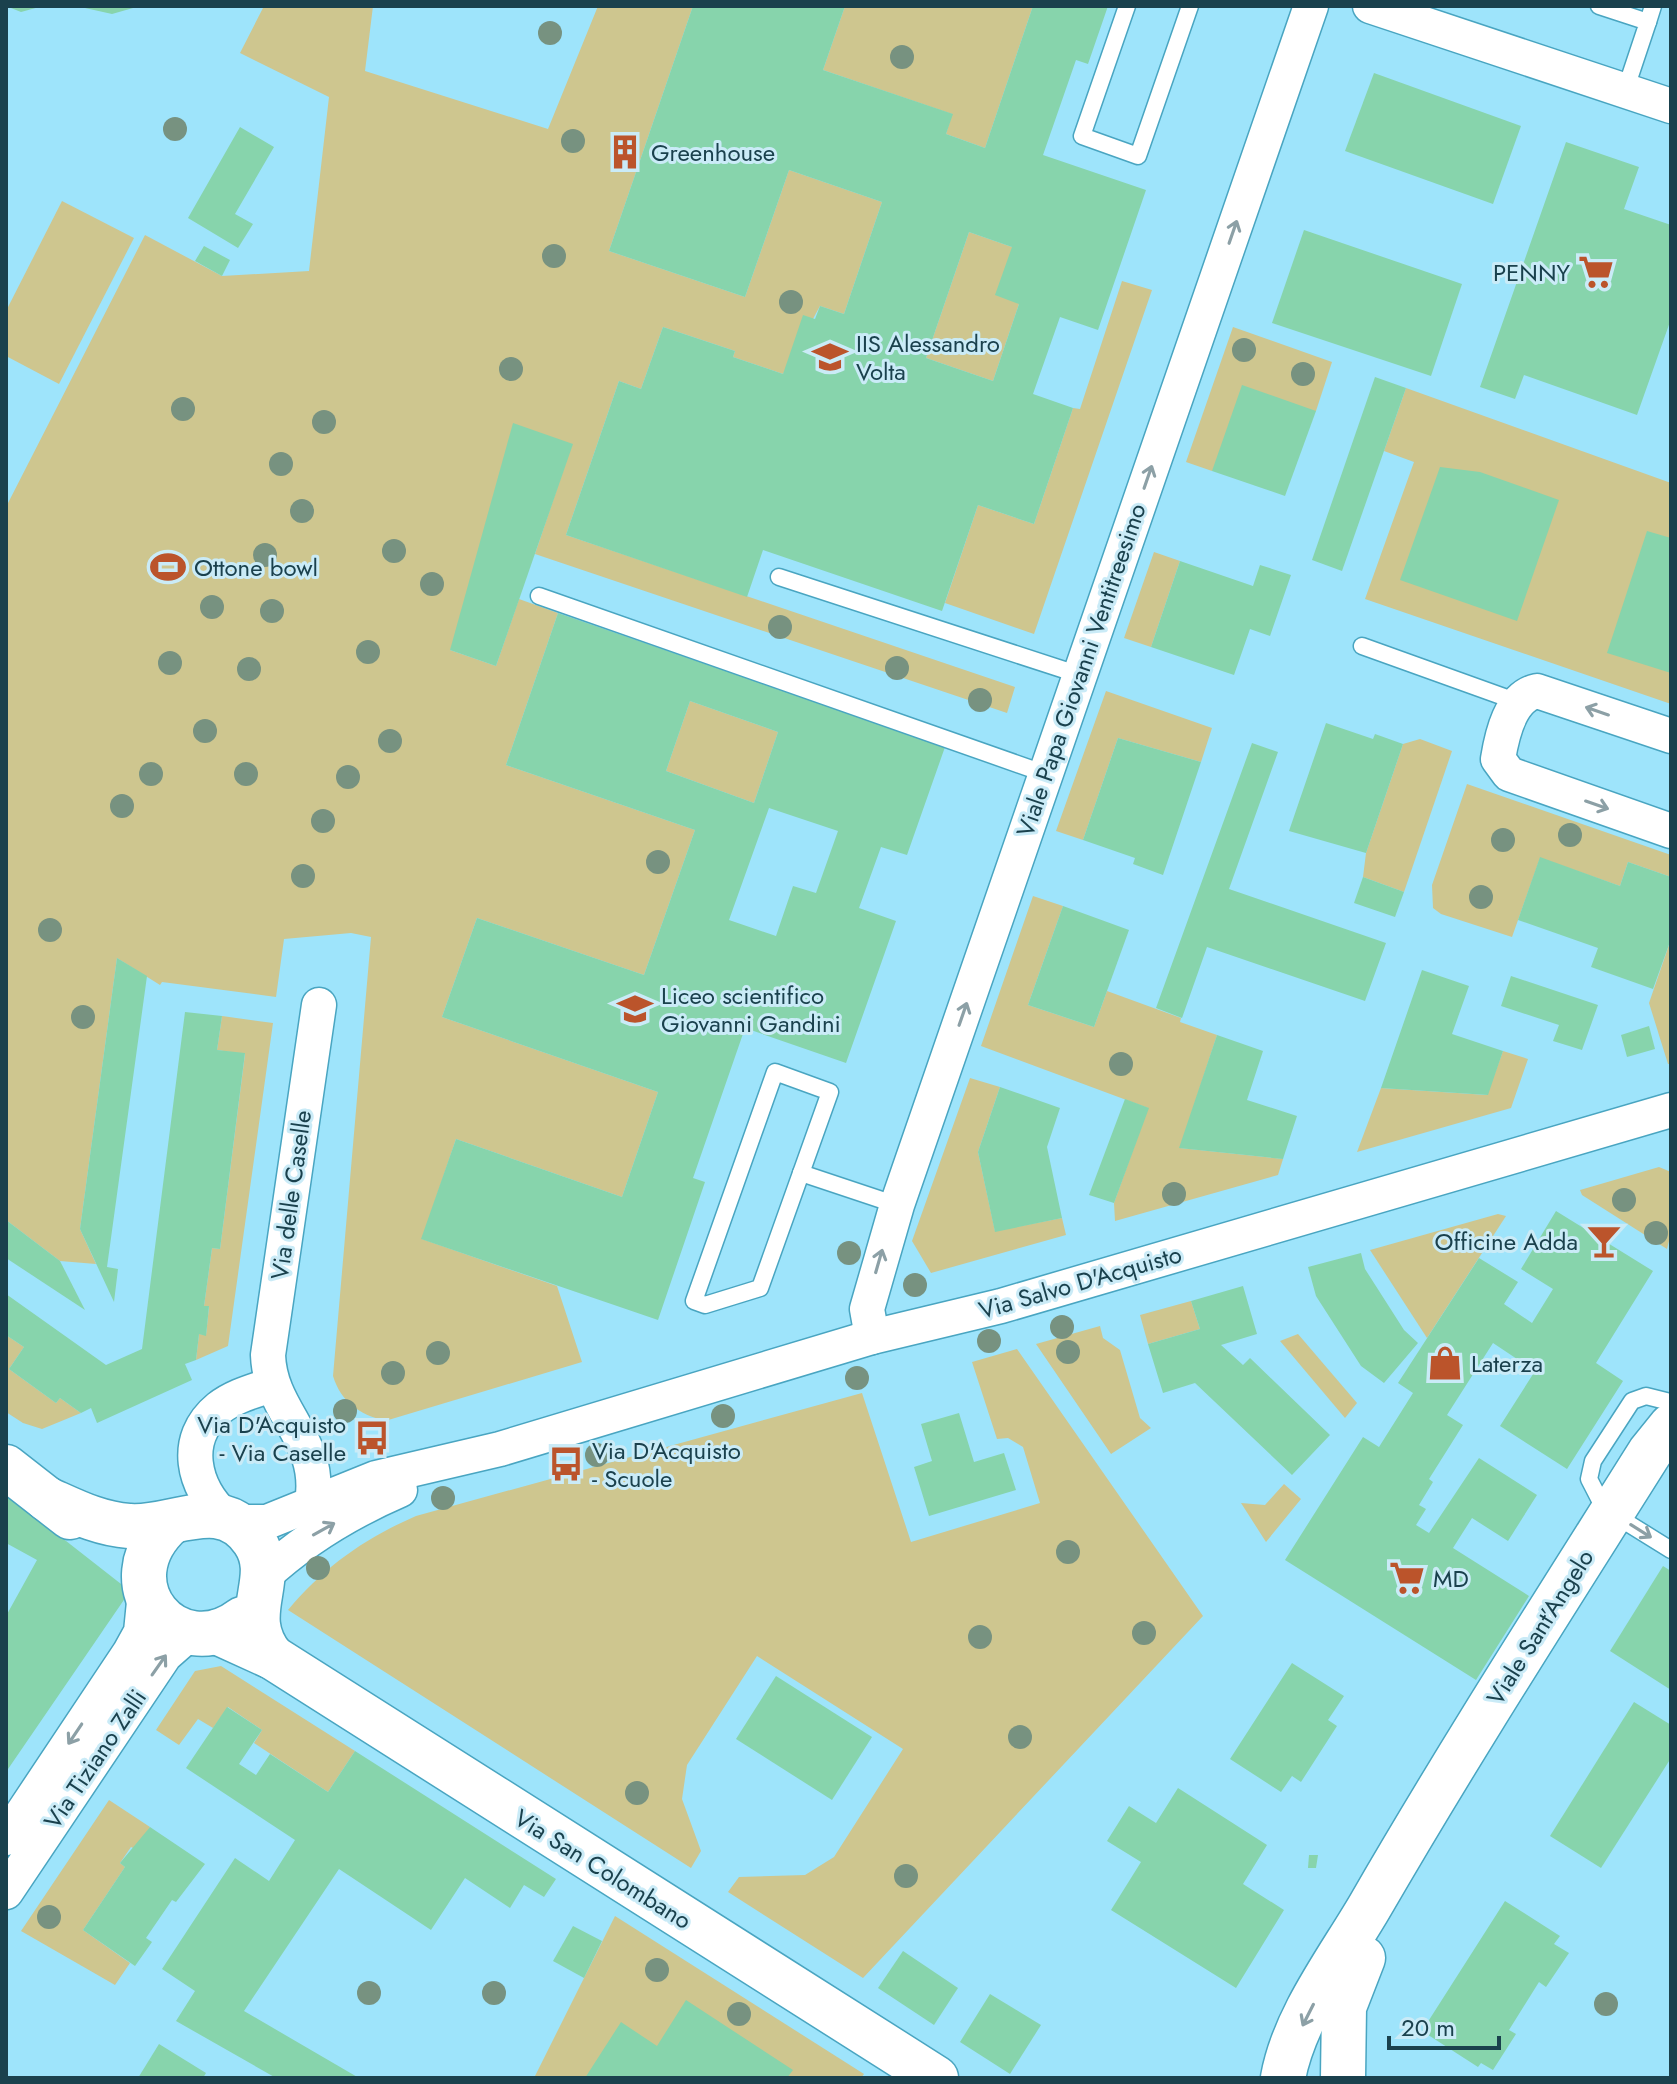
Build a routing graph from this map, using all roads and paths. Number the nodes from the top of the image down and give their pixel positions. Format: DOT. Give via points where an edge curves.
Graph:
graph roads {
  1 [pos="1127,6"];
  2 [pos="1190,6"];
  3 [pos="1311,6"];
  4 [pos="1370,6"];
  5 [pos="1599,6"];
  6 [pos="1650,14"];
  7 [pos="1625,91"];
  8 [pos="1671,106"];
  9 [pos="779,577"];
  10 [pos="539,596"];
  11 [pos="1362,646"];
  12 [pos="1080,675"];
  13 [pos="1518,702"];
  14 [pos="1671,736"];
  15 [pos="1046,774"];
  16 [pos="1671,831"];
  17 [pos="319,1005"];
  18 [pos="1668,1113"];
  19 [pos="801,1173"];
  20 [pos="897,1205"];
  21 [pos="872,1337"];
  22 [pos="271,1385"];
  23 [pos="1671,1401"];
  24 [pos="1660,1439"];
  25 [pos="500,1449"];
  26 [pos="6,1467"];
  27 [pos="47,1499"];
  28 [pos="312,1503"];
  29 [pos="1610,1515"];
  30 [pos="229,1520"];
  31 [pos="170,1523"];
  32 [pos="1671,1550"];
  33 [pos="261,1587"];
  34 [pos="145,1588"];
  35 [pos="204,1632"];
  36 [pos="272,1657"];
  37 [pos="1431,1802"];
  38 [pos="6,1838"];
  39 [pos="6,1892"];
  40 [pos="936,2078"];
  41 [pos="1283,2078"];
  42 [pos="1343,2078"];
  1 -- 2 [label="lane" via="1082,136 1138,156"];
  12 -- 3 [label="street, Viale Papa Giovanni Ventitreesimo, one-way"];
  4 -- 7 [label="street"];
  5 -- 6 [label="lane"];
  6 -- 7 [label="lane"];
  7 -- 8 [label="street"];
  9 -- 12 [label="lane"];
  10 -- 15 [label="lane"];
  11 -- 13 [label="lane"];
  12 -- 15 [label="street, Viale Papa Giovanni Ventitreesimo"];
  14 -- 13 [label="street, one-way" via="1537,691"];
  13 -- 16 [label="street, one-way" via="1500,747 1501,768"];
  20 -- 15 [label="street, Viale Papa Giovanni Ventitreesimo, one-way"];
  17 -- 22 [label="street, Via delle Caselle" via="268,1355"];
  18 -- 21 [label="street, Via Salvo D'Acquisto" via="1001,1306"];
  19 -- 19 [label="lane" via="760,1288 705,1305 694,1301 775,1072 830,1092"];
  19 -- 20 [label="lane"];
  21 -- 20 [label="street, Viale Papa Giovanni Ventitreesimo, one-way" via="867,1309"];
  21 -- 25 [label="street, Via Salvo D'Acquisto"];
  22 -- 28 [label="street, Via delle Caselle" via="307,1446"];
  22 -- 30 [label="street" via="228,1402 202,1427 195,1449 195,1471 210,1504"];
  23 -- 24 [label="street, Viale Sant’Angelo"];
  23 -- 29 [label="lane" via="1646,1396 1632,1401 1593,1461 1589,1479"];
  24 -- 29 [label="street, Viale Sant’Angelo"];
  25 -- 28 [label="street, Via Salvo D'Acquisto" via="376,1478"];
  33 -- 25 [label="street, Via Salvo D'Acquisto, one-way" via="295,1546 321,1529"];
  26 -- 27 [label="street, Via San Colombano"];
  27 -- 31 [label="street, Via San Colombano" via="108,1523"];
  27 -- 34 [label="street, Via San Colombano" via="111,1549"];
  28 -- 30 [label="street, Via Salvo D'Acquisto" via="267,1522"];
  29 -- 32 [label="lane, one-way"];
  29 -- 37 [label="street, Viale Sant’Angelo"];
  30 -- 31 [label="street, Via San Colombano" via="206,1513"];
  30 -- 33 [label="street" via="254,1541 261,1558"];
  31 -- 34 [label="street" via="147,1551"];
  33 -- 35 [label="street" via="247,1614"];
  33 -- 36 [label="street" via="255,1617"];
  34 -- 35 [label="street, Via San Colombano" via="155,1611 171,1625"];
  34 -- 38 [label="street, Via Tiziano Zalli, one-way" via="141,1632 130,1652"];
  35 -- 36 [label="street, Via San Colombano"];
  39 -- 35 [label="street, Via Tiziano Zalli, one-way" via="165,1655"];
  36 -- 40 [label="street, Via San Colombano"];
  37 -- 41 [label="street, Viale Sant’Angelo, one-way" via="1313,2005 1287,2057"];
  37 -- 42 [label="street, Viale Sant’Angelo" via="1344,2007"];
}
